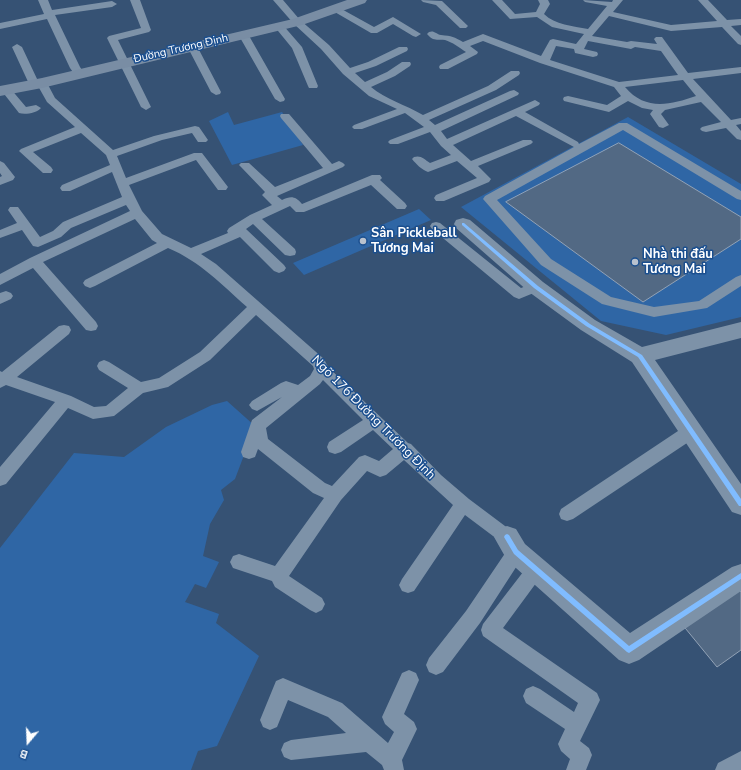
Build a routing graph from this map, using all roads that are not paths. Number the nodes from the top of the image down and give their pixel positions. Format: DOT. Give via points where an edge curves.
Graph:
graph roads {
  1 [pos="43,0"];
  2 [pos="134,0"];
  3 [pos="278,0"];
  4 [pos="360,0"];
  5 [pos="426,0"];
  6 [pos="497,0"];
  7 [pos="543,0"];
  8 [pos="588,0"];
  9 [pos="703,0"];
  10 [pos="441,2"];
  11 [pos="617,2"];
  12 [pos="112,4"];
  13 [pos="336,9"];
  14 [pos="607,13"];
  15 [pos="49,14"];
  16 [pos="539,14"];
  17 [pos="297,22"];
  18 [pos="741,22"];
  19 [pos="723,24"];
  20 [pos="0,26"];
  21 [pos="279,26"];
  22 [pos="463,26"];
  23 [pos="243,34"];
  24 [pos="416,34"];
  25 [pos="432,34"];
  26 [pos="587,35"];
  27 [pos="659,39"];
  28 [pos="741,42"];
  29 [pos="192,46"];
  30 [pos="463,46"];
  31 [pos="17,47"];
  32 [pos="579,47"];
  33 [pos="665,48"];
  34 [pos="403,49"];
  35 [pos="593,54"];
  36 [pos="544,60"];
  37 [pos="125,62"];
  38 [pos="406,64"];
  39 [pos="444,67"];
  40 [pos="741,70"];
  41 [pos="347,72"];
  42 [pos="79,73"];
  43 [pos="515,73"];
  44 [pos="686,77"];
  45 [pos="38,83"];
  46 [pos="618,85"];
  47 [pos="313,86"];
  48 [pos="364,86"];
  49 [pos="3,90"];
  50 [pos="216,92"];
  51 [pos="514,93"];
  52 [pos="704,97"];
  53 [pos="627,98"];
  54 [pos="280,99"];
  55 [pos="568,99"];
  56 [pos="535,103"];
  57 [pos="36,108"];
  58 [pos="146,108"];
  59 [pos="661,108"];
  60 [pos="406,109"];
  61 [pos="516,111"];
  62 [pos="285,116"];
  63 [pos="422,119"];
  64 [pos="741,122"];
  65 [pos="728,123"];
  66 [pos="663,125"];
  67 [pos="358,127"];
  68 [pos="82,128"];
  69 [pos="433,129"];
  70 [pos="706,129"];
  71 [pos="741,137"];
  72 [pos="202,140"];
  73 [pos="394,142"];
  74 [pos="527,142"];
  75 [pos="445,144"];
  76 [pos="574,144"];
  77 [pos="111,154"];
  78 [pos="460,156"];
  79 [pos="418,159"];
  80 [pos="0,165"];
  81 [pos="245,165"];
  82 [pos="471,165"];
  83 [pos="116,167"];
  84 [pos="47,170"];
  85 [pos="0,181"];
  86 [pos="124,183"];
  87 [pos="222,187"];
  88 [pos="66,188"];
  89 [pos="274,192"];
  90 [pos="741,196"];
  91 [pos="440,198"];
  92 [pos="129,199"];
  93 [pos="280,206"];
  94 [pos="401,206"];
  95 [pos="14,210"];
  96 [pos="138,213"];
  97 [pos="254,218"];
  98 [pos="463,224"];
  99 [pos="24,225"];
  100 [pos="436,226"];
  101 [pos="238,228"];
  102 [pos="1,234"];
  103 [pos="167,243"];
  104 [pos="191,253"];
  105 [pos="35,261"];
  106 [pos="0,280"];
  107 [pos="741,280"];
  108 [pos="90,284"];
  109 [pos="536,287"];
  110 [pos="256,308"];
  111 [pos="91,326"];
  112 [pos="64,330"];
  113 [pos="741,330"];
  114 [pos="640,356"];
  115 [pos="104,366"];
  116 [pos="322,370"];
  117 [pos="1,379"];
  118 [pos="139,388"];
  119 [pos="299,391"];
  120 [pos="66,400"];
  121 [pos="257,405"];
  122 [pos="374,421"];
  123 [pos="258,428"];
  124 [pos="693,432"];
  125 [pos="335,447"];
  126 [pos="405,449"];
  127 [pos="249,452"];
  128 [pos="0,479"];
  129 [pos="335,495"];
  130 [pos="463,504"];
  131 [pos="741,504"];
  132 [pos="567,514"];
  133 [pos="512,544"];
  134 [pos="239,562"];
  135 [pos="536,569"];
  136 [pos="279,575"];
  137 [pos="741,576"];
  138 [pos="412,585"];
  139 [pos="316,604"];
  140 [pos="436,665"];
  141 [pos="409,680"];
  142 [pos="533,696"];
  143 [pos="270,720"];
  144 [pos="577,726"];
  145 [pos="369,741"];
  146 [pos="291,750"];
  147 [pos="741,761"];
  148 [pos="392,764"];
  149 [pos="576,770"];
  150 [pos="725,770"];
  1 -- 15 [label="lane"];
  2 -- 37 [label="lane" via="146,30 112,38"];
  3 -- 17 [label="lane"];
  4 -- 13 [label="main road, Đường Trương Định"];
  5 -- 10 [label="lane"];
  6 -- 16 [label="lane" via="513,17"];
  7 -- 16 [label="lane" via="544,4"];
  8 -- 11 [label="lane"];
  9 -- 19 [label="lane"];
  10 -- 22 [label="lane"];
  11 -- 14 [label="lane"];
  12 -- 15 [label="lane"];
  13 -- 17 [label="main road, Đường Trương Định"];
  13 -- 24 [label="lane" via="374,31 393,20"];
  14 -- 19 [label="lane" via="671,28"];
  14 -- 26 [label="lane"];
  15 -- 20 [label="lane"];
  15 -- 42 [label="lane"];
  16 -- 26 [label="lane" via="550,23"];
  17 -- 21 [label="main road, Đường Trương Định"];
  17 -- 41 [label="lane" via="325,47"];
  18 -- 19 [label="lane"];
  19 -- 28 [label="lane"];
  21 -- 23 [label="main road, Đường Trương Định"];
  21 -- 47 [label="lane" via="297,47"];
  23 -- 29 [label="main road, Đường Trương Định"];
  23 -- 54 [label="lane"];
  25 -- 30 [label="lane" via="439,38 446,37"];
  26 -- 32 [label="lane"];
  26 -- 33 [label="lane" via="631,46"];
  27 -- 33 [label="lane"];
  29 -- 37 [label="main road, Đường Trương Định"];
  29 -- 50 [label="lane"];
  30 -- 36 [label="lane" via="483,37"];
  30 -- 39 [label="lane" via="473,52"];
  31 -- 45 [label="lane, Ngõ 176 Đường Trương Định"];
  32 -- 35 [label="lane" via="579,51"];
  32 -- 36 [label="lane" via="553,42"];
  33 -- 44 [label="lane"];
  34 -- 41 [label="lane" via="372,64"];
  36 -- 46 [label="lane"];
  37 -- 42 [label="main road, Đường Trương Định"];
  37 -- 58 [label="lane"];
  38 -- 48 [label="lane"];
  40 -- 44 [label="lane"];
  41 -- 48 [label="lane"];
  42 -- 45 [label="main road, Đường Trương Định"];
  43 -- 63 [label="lane" via="492,88"];
  44 -- 46 [label="lane"];
  44 -- 52 [label="lane"];
  45 -- 49 [label="main road, Đường Trương Định"];
  45 -- 68 [label="lane, Ngõ 176 Đường Trương Định" via="51,100"];
  46 -- 53 [label="lane"];
  48 -- 60 [label="lane" via="373,94"];
  49 -- 57 [label="lane" via="23,111"];
  51 -- 69 [label="lane"];
  52 -- 59 [label="lane"];
  52 -- 65 [label="lane"];
  53 -- 55 [label="lane" via="608,109"];
  53 -- 59 [label="lane" via="645,106"];
  56 -- 61 [label="lane"];
  59 -- 66 [label="lane" via="655,114"];
  60 -- 63 [label="lane"];
  60 -- 67 [label="lane"];
  61 -- 75 [label="lane"];
  61 -- 76 [label="lane"];
  62 -- 89 [label="lane" via="334,167"];
  63 -- 69 [label="lane"];
  64 -- 65 [label="lane"];
  65 -- 70 [label="lane"];
  65 -- 71 [label="lane"];
  68 -- 77 [label="lane, Ngõ 176 Đường Trương Định"];
  68 -- 84 [label="lane" via="25,151"];
  69 -- 73 [label="lane"];
  69 -- 75 [label="lane"];
  72 -- 77 [label="lane" via="195,129"];
  74 -- 82 [label="lane"];
  75 -- 78 [label="lane"];
  77 -- 83 [label="lane, Ngõ 176 Đường Trương Định"];
  78 -- 79 [label="lane" via="428,168"];
  78 -- 82 [label="lane"];
  80 -- 85 [label="lane" via="10,177"];
  81 -- 89 [label="lane"];
  82 -- 91 [label="lane" via="485,178"];
  83 -- 86 [label="lane, Ngõ 176 Đường Trương Định"];
  83 -- 88 [label="lane"];
  86 -- 87 [label="lane" via="198,154"];
  86 -- 92 [label="lane, Ngõ 176 Đường Trương Định"];
  89 -- 93 [label="lane" via="268,195"];
  90 -- 107 [label="lane" via="623,125 489,200 546,262 607,301 654,312 702,305"];
  92 -- 96 [label="lane, Ngõ 176 Đường Trương Định"];
  92 -- 99 [label="lane" via="67,225 57,234 38,243"];
  93 -- 94 [label="lane" via="292,200 300,209 374,179"];
  93 -- 97 [label="lane"];
  95 -- 99 [label="lane"];
  96 -- 103 [label="lane, Ngõ 176 Đường Trương Định" via="157,237"];
  96 -- 105 [label="lane"];
  97 -- 101 [label="lane"];
  97 -- 101 [label="lane" via="292,256 275,270"];
  98 -- 109 [label="street"];
  99 -- 102 [label="lane"];
  100 -- 109 [label="lane" via="519,294"];
  101 -- 104 [label="lane" via="233,231 236,234"];
  103 -- 104 [label="lane, Ngõ 176 Đường Trương Định"];
  103 -- 108 [label="lane"];
  104 -- 110 [label="lane, Ngõ 176 Đường Trương Định" via="211,267"];
  105 -- 106 [label="lane"];
  105 -- 111 [label="lane" via="48,278 75,304"];
  109 -- 114 [label="street" via="588,325"];
  110 -- 116 [label="lane, Ngõ 176 Đường Trương Định" via="319,363"];
  110 -- 118 [label="lane" via="205,356 163,383"];
  112 -- 117 [label="lane"];
  113 -- 114 [label="street"];
  114 -- 124 [label="street"];
  115 -- 118 [label="lane"];
  116 -- 119 [label="lane" via="315,380"];
  116 -- 122 [label="lane, Ngõ 176 Đường Trương Định"];
  117 -- 120 [label="lane"];
  118 -- 120 [label="lane" via="109,412 94,413"];
  119 -- 121 [label="lane" via="286,387"];
  119 -- 123 [label="lane" via="258,424"];
  120 -- 128 [label="lane"];
  122 -- 125 [label="lane"];
  122 -- 126 [label="lane, Ngõ 176 Đường Trương Định"];
  123 -- 127 [label="lane"];
  123 -- 129 [label="lane" via="261,442 319,488"];
  124 -- 131 [label="street"];
  124 -- 132 [label="lane"];
  126 -- 129 [label="lane" via="380,470 365,462"];
  126 -- 130 [label="lane, Ngõ 176 Đường Trương Định"];
  129 -- 136 [label="lane"];
  130 -- 133 [label="lane, Ngõ 176 Đường Trương Định"];
  130 -- 138 [label="lane"];
  133 -- 135 [label="street, Ngõ 176 Đường Trương Định"];
  133 -- 140 [label="lane" via="473,617"];
  134 -- 136 [label="lane"];
  135 -- 137 [label="street, Ngõ 176 Đường Trương Định" via="629,650"];
  135 -- 144 [label="lane" via="490,630 590,700"];
  136 -- 139 [label="lane" via="281,581"];
  141 -- 148 [label="lane" via="392,717 407,729"];
  142 -- 144 [label="lane"];
  143 -- 145 [label="lane" via="283,688 335,710"];
  144 -- 149 [label="lane" via="568,744 582,754"];
  145 -- 146 [label="lane"];
  145 -- 148 [label="lane"];
  147 -- 150 [label="lane"];
}
